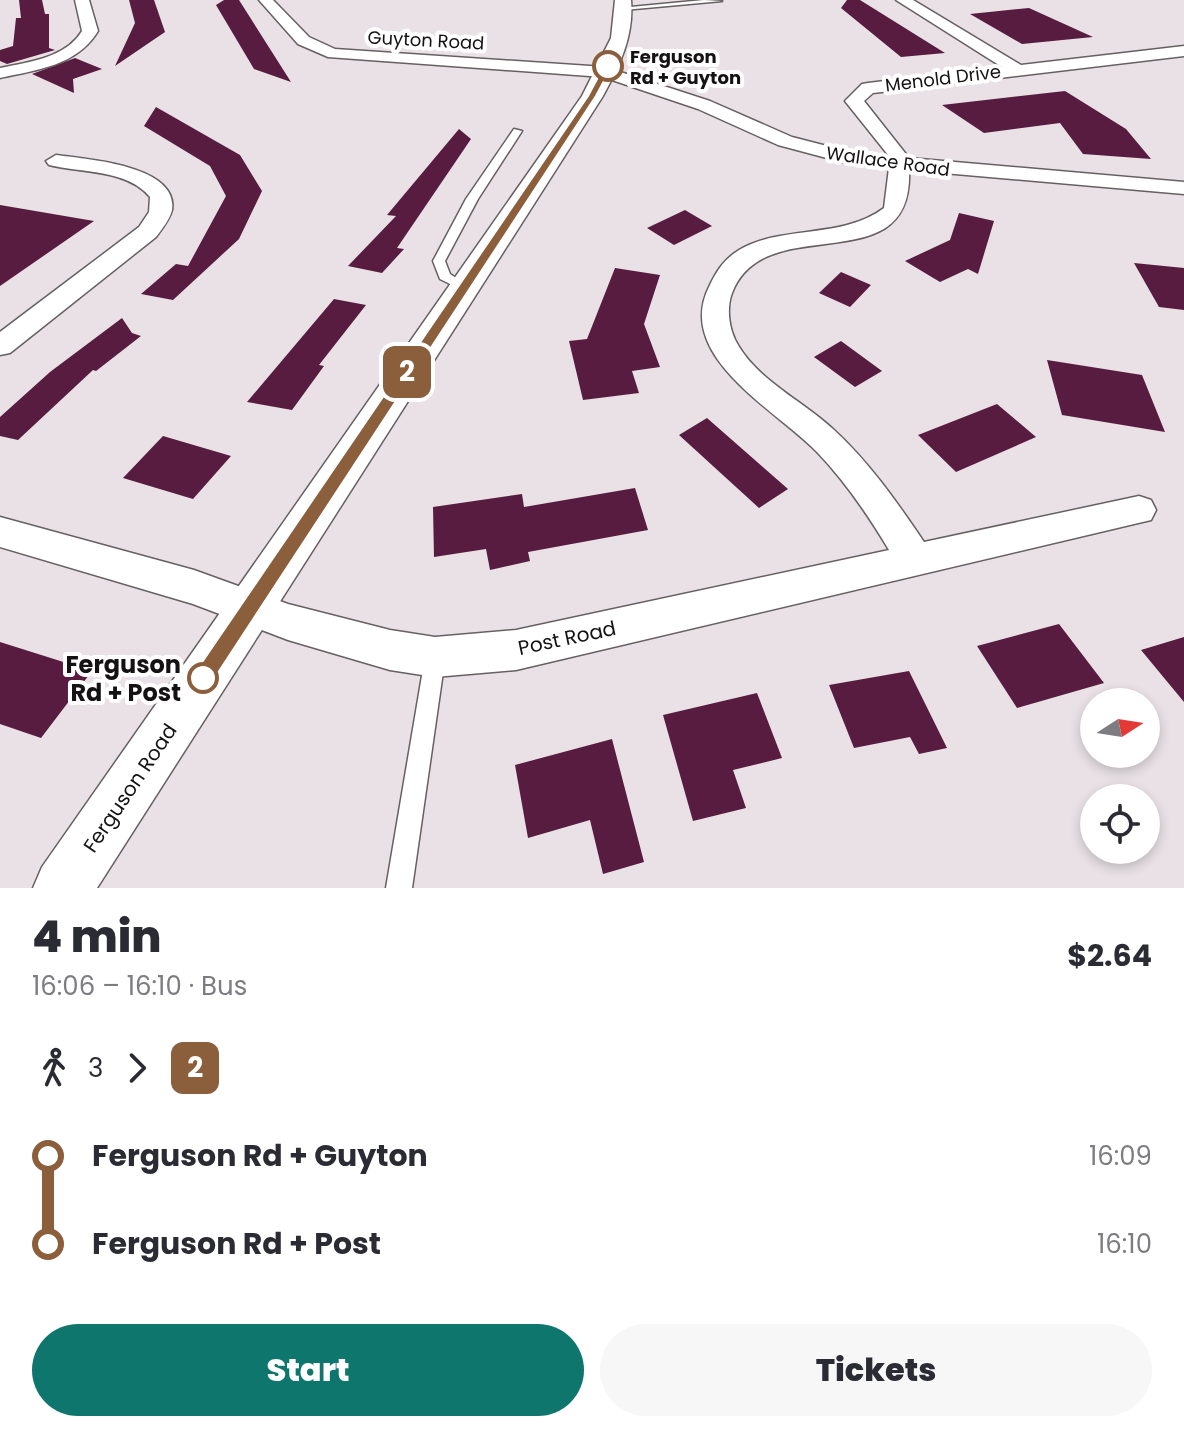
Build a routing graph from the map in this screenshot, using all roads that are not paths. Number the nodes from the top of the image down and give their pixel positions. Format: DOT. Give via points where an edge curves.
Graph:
graph roads {
  1 [pos="82,0"];
  2 [pos="266,0"];
  3 [pos="903,0"];
  4 [pos="719,1"];
  5 [pos="624,4"];
  6 [pos="1184,51"];
  7 [pos="1016,69"];
  8 [pos="605,72"];
  9 [pos="0,73"];
  10 [pos="517,131"];
  11 [pos="56,161"];
  12 [pos="898,165"];
  13 [pos="1184,188"];
  14 [pos="464,287"];
  15 [pos="0,346"];
  16 [pos="1139,510"];
  17 [pos="0,532"];
  18 [pos="915,559"];
  19 [pos="250,608"];
  20 [pos="435,657"];
  21 [pos="63,888"];
  22 [pos="399,888"];
  1 -- 9 [label="street" via="90,31 82,44 53,59"];
  2 -- 8 [label="street, Guyton Road" via="299,40 334,54"];
  3 -- 7 [label="street"];
  4 -- 5 [label="lane"];
  5 -- 8 [label="street, Ferguson Road" via="619,41"];
  6 -- 7 [label="street, Menold Drive"];
  7 -- 12 [label="street, Menold Drive" via="878,85 857,95 854,101 896,148"];
  8 -- 12 [label="street, Wallace Road" via="816,151"];
  8 -- 14 [label="street, Ferguson Road"];
  10 -- 14 [label="lane" via="439,261 444,276"];
  11 -- 15 [label="street" via="149,181 159,193 160,211 148,232"];
  12 -- 13 [label="street, Wallace Road"];
  12 -- 18 [label="street, Menold Drive" via="893,212 874,225 754,253 729,271 715,313 717,329 738,366 854,468"];
  14 -- 19 [label="street, Ferguson Road"];
  16 -- 18 [label="street, Post Road"];
  17 -- 19 [label="street, Post Road"];
  18 -- 20 [label="street, Post Road" via="516,650"];
  19 -- 20 [label="street, Post Road" via="390,650"];
  19 -- 21 [label="street, Ferguson Road"];
  20 -- 22 [label="lane"];
}
